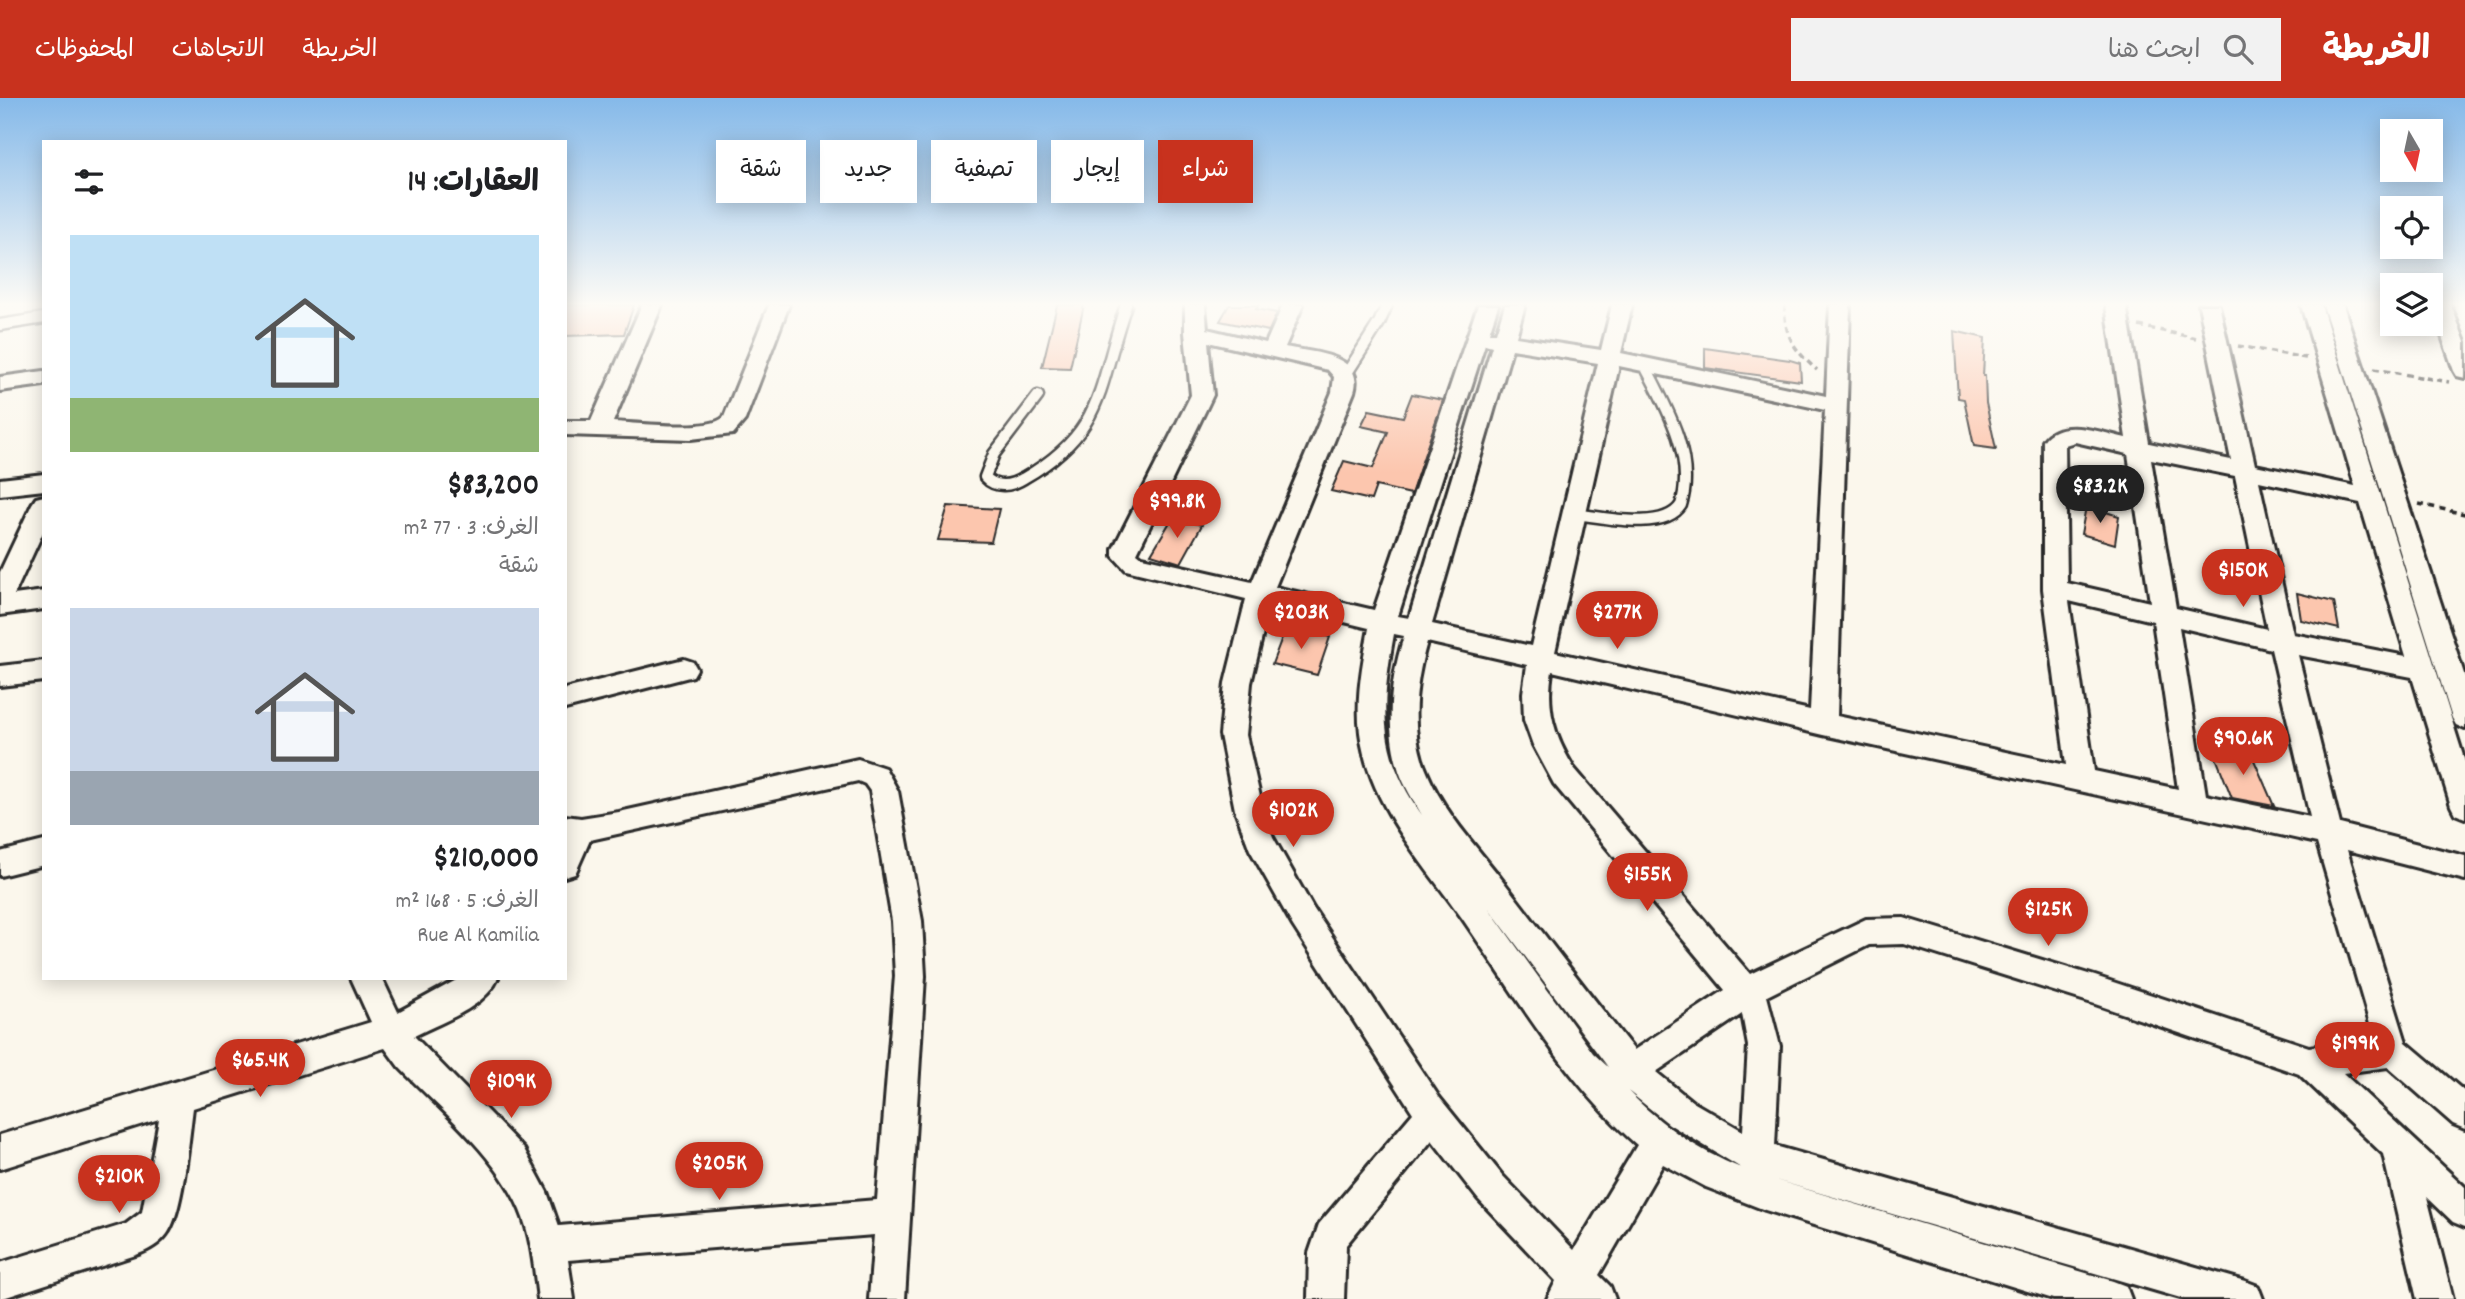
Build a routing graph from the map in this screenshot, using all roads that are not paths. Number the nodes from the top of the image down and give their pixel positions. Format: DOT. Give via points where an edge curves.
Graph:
graph roads {
  1 [pos="628,361"];
  2 [pos="757,361"];
  3 [pos="1110,361"];
  4 [pos="1198,361"];
  5 [pos="1319,361"];
  6 [pos="1355,361"];
  7 [pos="1484,361"];
  8 [pos="1486,361"];
  9 [pos="1610,361"];
  10 [pos="1624,361"];
  11 [pos="1838,361"];
  12 [pos="2125,361"];
  13 [pos="2221,361"];
  14 [pos="2329,361"];
  15 [pos="2351,361"];
  16 [pos="1645,366"];
  17 [pos="1345,376"];
  18 [pos="42,378"];
  19 [pos="0,384"];
  20 [pos="1038,396"];
  21 [pos="1836,397"];
  22 [pos="567,428"];
  23 [pos="599,429"];
  24 [pos="2139,450"];
  25 [pos="2245,470"];
  26 [pos="42,482"];
  27 [pos="0,487"];
  28 [pos="2371,497"];
  29 [pos="42,508"];
  30 [pos="1575,514"];
  31 [pos="2056,589"];
  32 [pos="1260,593"];
  33 [pos="0,598"];
  34 [pos="42,600"];
  35 [pos="0,606"];
  36 [pos="2165,614"];
  37 [pos="1383,622"];
  38 [pos="1417,630"];
  39 [pos="2282,642"];
  40 [pos="1541,657"];
  41 [pos="684,669"];
  42 [pos="2423,670"];
  43 [pos="42,671"];
  44 [pos="0,676"];
  45 [pos="567,698"];
  46 [pos="2465,718"];
  47 [pos="1822,723"];
  48 [pos="2082,780"];
  49 [pos="2194,804"];
  50 [pos="2465,806"];
  51 [pos="573,829"];
  52 [pos="2328,833"];
  53 [pos="42,854"];
  54 [pos="567,856"];
  55 [pos="0,864"];
  56 [pos="2465,868"];
  57 [pos="367,980"];
  58 [pos="480,980"];
  59 [pos="1747,993"];
  60 [pos="391,1031"];
  61 [pos="2393,1051"];
  62 [pos="2309,1062"];
  63 [pos="1630,1071"];
  64 [pos="1605,1089"];
  65 [pos="179,1097"];
  66 [pos="2465,1113"];
  67 [pos="1433,1114"];
  68 [pos="1658,1141"];
  69 [pos="2397,1145"];
  70 [pos="0,1152"];
  71 [pos="1758,1158"];
  72 [pos="1756,1190"];
  73 [pos="2465,1210"];
  74 [pos="894,1216"];
  75 [pos="548,1244"];
  76 [pos="2078,1252"];
  77 [pos="0,1282"];
  78 [pos="1580,1292"];
  79 [pos="2092,1296"];
  80 [pos="555,1299"];
  81 [pos="887,1299"];
  82 [pos="1326,1299"];
  83 [pos="2245,1299"];
  84 [pos="2435,1299"];
  1 -- 23 [label="street"];
  2 -- 23 [label="street" via="734,420 725,429"];
  3 -- 20 [label="lane" via="1097,407 1077,439 1017,482 995,485 987,481 994,454"];
  4 -- 32 [label="street" via="1202,395 1125,556 1151,569"];
  5 -- 17 [label="street" via="1335,365"];
  6 -- 17 [label="lane"];
  7 -- 37 [label="street"];
  8 -- 38 [label="street"];
  9 -- 30 [label="street"];
  10 -- 16 [label="street"];
  11 -- 21 [label="street"];
  12 -- 24 [label="street"];
  13 -- 25 [label="street"];
  14 -- 28 [label="street"];
  15 -- 46 [label="street"];
  16 -- 21 [label="street"];
  16 -- 30 [label="lane" via="1681,440 1684,502 1675,513 1654,518"];
  17 -- 32 [label="street" via="1343,392"];
  18 -- 19 [label="street"];
  21 -- 47 [label="street"];
  22 -- 23 [label="street"];
  24 -- 25 [label="street"];
  24 -- 31 [label="street" via="2070,435 2054,441"];
  24 -- 36 [label="street"];
  25 -- 28 [label="street"];
  25 -- 39 [label="street"];
  26 -- 27 [label="street"];
  28 -- 42 [label="street"];
  29 -- 33 [label="street"];
  30 -- 40 [label="street"];
  31 -- 36 [label="street"];
  31 -- 48 [label="street"];
  32 -- 37 [label="street"];
  32 -- 67 [label="street" via="1238,683 1233,735 1259,841 1303,917"];
  34 -- 35 [label="street"];
  36 -- 39 [label="street"];
  36 -- 49 [label="street"];
  37 -- 38 [label="street"];
  37 -- 64 [label="street" via="1371,688 1371,726 1396,801 1582,1064"];
  38 -- 40 [label="street"];
  38 -- 63 [label="street" via="1402,708 1413,773 1462,850"];
  39 -- 42 [label="street"];
  39 -- 52 [label="street"];
  40 -- 47 [label="street"];
  40 -- 59 [label="street" via="1534,709 1556,763"];
  41 -- 45 [label="street"];
  42 -- 50 [label="street"];
  43 -- 44 [label="street"];
  47 -- 48 [label="street"];
  48 -- 49 [label="street"];
  49 -- 52 [label="street"];
  51 -- 54 [label="street"];
  51 -- 74 [label="street" via="655,817 859,770 877,776 884,791 907,921 910,976"];
  52 -- 56 [label="street"];
  52 -- 61 [label="street"];
  53 -- 55 [label="street"];
  57 -- 60 [label="street"];
  58 -- 60 [label="street"];
  59 -- 62 [label="street" via="1850,938 1866,932 1904,931"];
  59 -- 63 [label="street"];
  59 -- 71 [label="street" via="1755,1003 1764,1046"];
  60 -- 65 [label="street"];
  60 -- 75 [label="street" via="512,1161 536,1204"];
  61 -- 62 [label="street"];
  61 -- 66 [label="street"];
  62 -- 69 [label="street"];
  63 -- 64 [label="street"];
  63 -- 71 [label="street" via="1681,1113"];
  64 -- 68 [label="street"];
  65 -- 70 [label="street"];
  65 -- 77 [label="street" via="154,1224 136,1238"];
  67 -- 78 [label="street"];
  67 -- 82 [label="street" via="1331,1236 1326,1253"];
  68 -- 72 [label="street"];
  68 -- 78 [label="street"];
  69 -- 73 [label="street"];
  69 -- 84 [label="street"];
  71 -- 72 [label="street"];
  71 -- 76 [label="street"];
  72 -- 79 [label="street"];
  74 -- 75 [label="street"];
  74 -- 81 [label="street"];
  75 -- 80 [label="street"];
  76 -- 79 [label="street"];
  76 -- 83 [label="street"];
}
